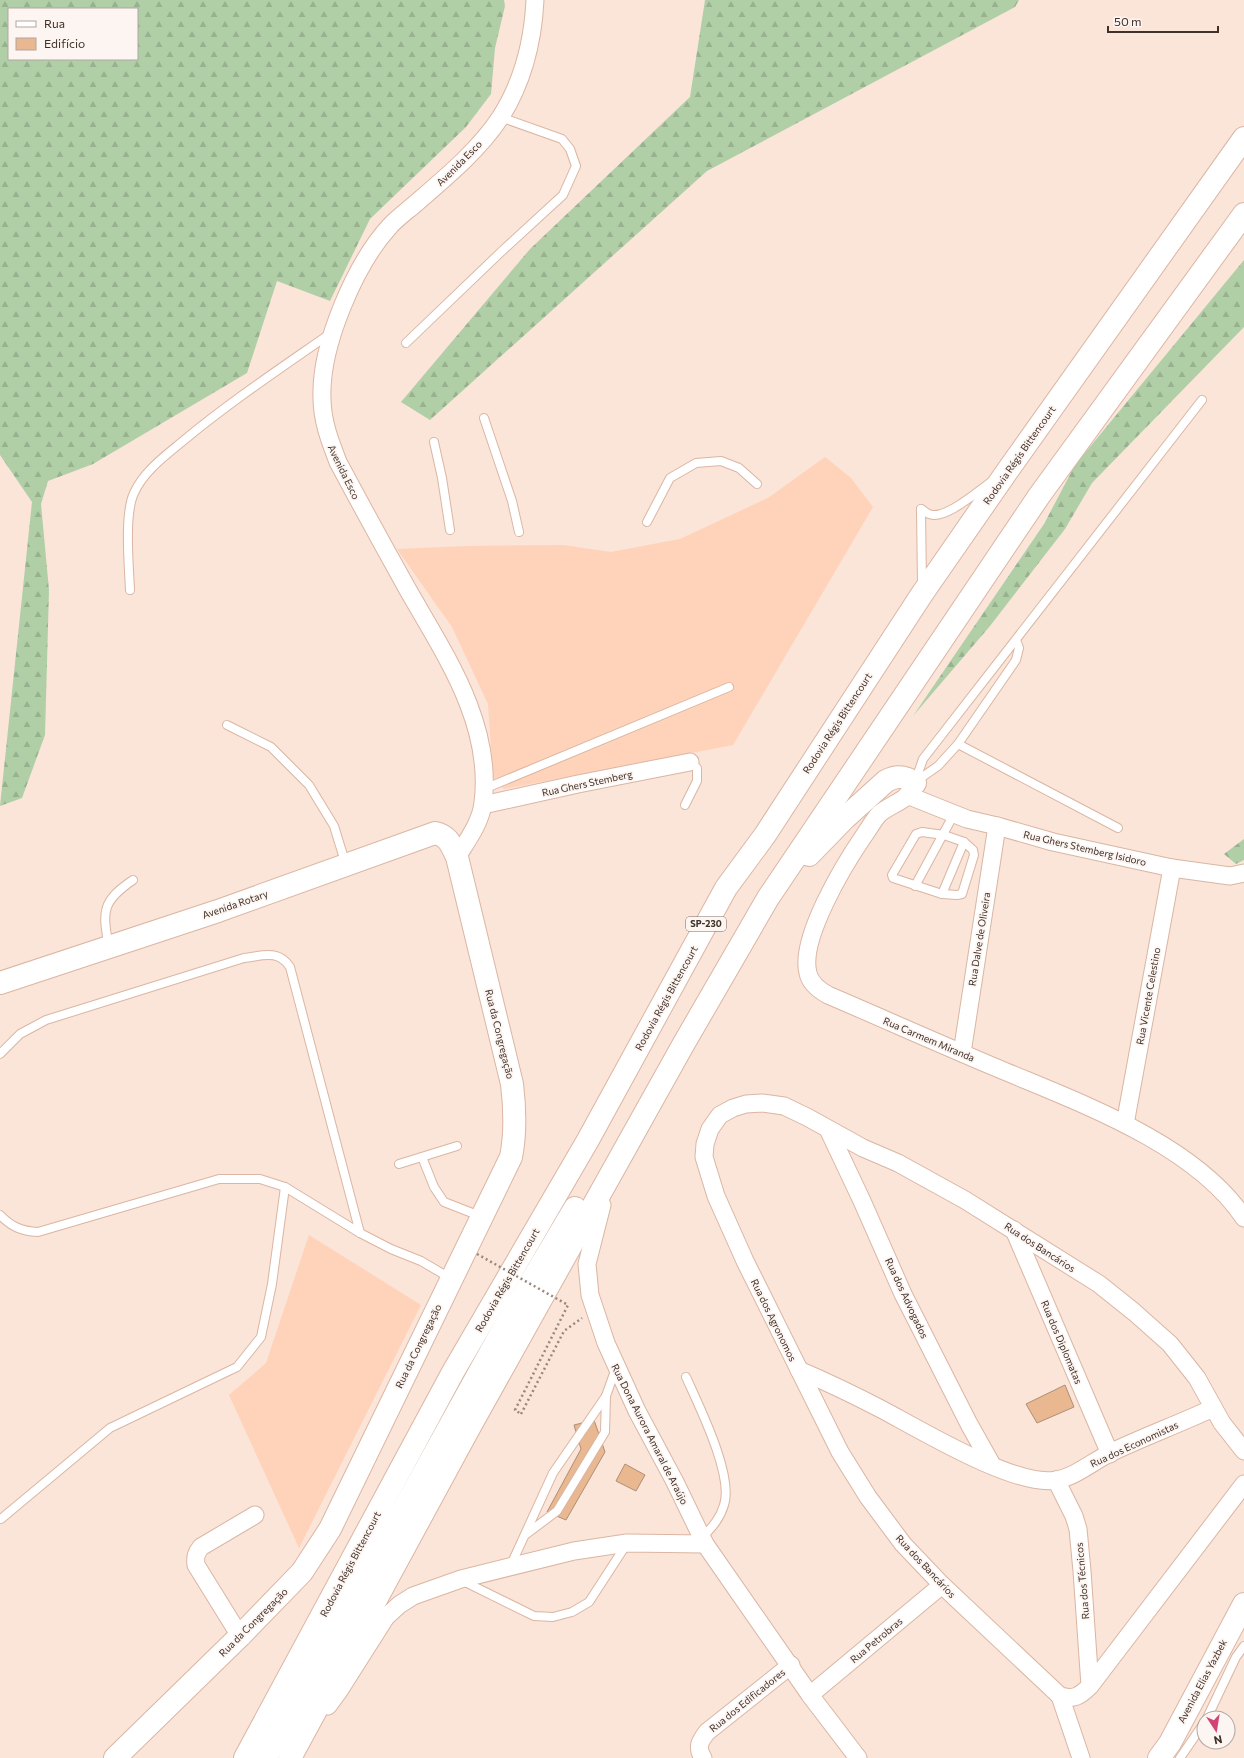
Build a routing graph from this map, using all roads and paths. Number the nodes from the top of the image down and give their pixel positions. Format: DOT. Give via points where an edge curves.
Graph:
graph roads {
  1 [pos="535,0"];
  2 [pos="500,117"];
  3 [pos="1244,138"];
  4 [pos="1244,214"];
  5 [pos="333,332"];
  6 [pos="406,343"];
  7 [pos="1202,400"];
  8 [pos="484,418"];
  9 [pos="434,442"];
  10 [pos="1008,470"];
  11 [pos="757,484"];
  12 [pos="647,522"];
  13 [pos="450,530"];
  14 [pos="519,532"];
  15 [pos="130,590"];
  16 [pos="922,594"];
  17 [pos="1016,640"];
  18 [pos="728,687"];
  19 [pos="227,725"];
  20 [pos="958,744"];
  21 [pos="690,762"];
  22 [pos="911,789"];
  23 [pos="484,797"];
  24 [pos="685,805"];
  25 [pos="954,814"];
  26 [pos="997,826"];
  27 [pos="1118,828"];
  28 [pos="944,835"];
  29 [pos="964,842"];
  30 [pos="457,857"];
  31 [pos="346,865"];
  32 [pos="1172,868"];
  33 [pos="1244,873"];
  34 [pos="133,880"];
  35 [pos="915,886"];
  36 [pos="942,894"];
  37 [pos="768,898"];
  38 [pos="109,947"];
  39 [pos="0,983"];
  40 [pos="683,1045"];
  41 [pos="962,1053"];
  42 [pos="0,1054"];
  43 [pos="784,1106"];
  44 [pos="1125,1124"];
  45 [pos="828,1128"];
  46 [pos="458,1146"];
  47 [pos="422,1157"];
  48 [pos="620,1157"];
  49 [pos="399,1164"];
  50 [pos="285,1187"];
  51 [pos="602,1205"];
  52 [pos="0,1214"];
  53 [pos="481,1216"];
  54 [pos="1244,1218"];
  55 [pos="1014,1230"];
  56 [pos="360,1233"];
  57 [pos="477,1254"];
  58 [pos="450,1278"];
  59 [pos="594,1309"];
  60 [pos="616,1367"];
  61 [pos="799,1370"];
  62 [pos="686,1377"];
  63 [pos="606,1396"];
  64 [pos="1213,1408"];
  65 [pos="1244,1451"];
  66 [pos="1110,1454"];
  67 [pos="992,1465"];
  68 [pos="1056,1480"];
  69 [pos="1244,1484"];
  70 [pos="255,1515"];
  71 [pos="1,1519"];
  72 [pos="524,1536"];
  73 [pos="704,1541"];
  74 [pos="627,1543"];
  75 [pos="400,1557"];
  76 [pos="510,1568"];
  77 [pos="461,1579"];
  78 [pos="942,1585"];
  79 [pos="1244,1604"];
  80 [pos="240,1636"];
  81 [pos="1244,1646"];
  82 [pos="791,1665"];
  83 [pos="1090,1686"];
  84 [pos="810,1695"];
  85 [pos="1060,1696"];
  86 [pos="1211,1710"];
  87 [pos="1196,1735"];
  88 [pos="293,1752"];
  89 [pos="115,1758"];
  90 [pos="245,1758"];
  91 [pos="266,1758"];
  92 [pos="703,1758"];
  93 [pos="858,1758"];
  94 [pos="1081,1758"];
  95 [pos="1159,1758"];
  96 [pos="1180,1758"];
  1 -- 2 [label="street, Avenida Esco" via="534,26 527,57"];
  2 -- 5 [label="street, Avenida Esco" via="464,160 390,226 371,251 352,284"];
  2 -- 6 [label="lane" via="562,139 570,149 576,166 563,195"];
  3 -- 10 [label="main road, Rodovia Régis Bittencourt / SP-230"];
  4 -- 37 [label="main road" via="1039,496"];
  5 -- 15 [label="lane" via="215,414 157,463 141,480 133,495 129,514"];
  5 -- 23 [label="street, Avenida Esco" via="323,375 322,398 327,434 338,462 452,668 473,712 482,749"];
  7 -- 17 [label="lane"];
  8 -- 14 [label="lane" via="512,501"];
  9 -- 13 [label="lane"];
  10 -- 16 [label="main road, Rodovia Régis Bittencourt / SP-230"];
  10 -- 16 [label="lane" via="951,510 929,515 921,509"];
  11 -- 12 [label="lane" via="739,468 721,460 696,463 670,478"];
  16 -- 90 [label="main road, Rodovia Régis Bittencourt / SP-230" via="765,835 726,888 588,1140 454,1372"];
  17 -- 20 [label="lane" via="1019,648 1016,660"];
  17 -- 22 [label="lane" via="923,759"];
  18 -- 23 [label="lane"];
  19 -- 31 [label="lane" via="271,747 309,785 334,826"];
  20 -- 22 [label="lane" via="938,766"];
  20 -- 27 [label="lane"];
  21 -- 23 [label="street, Rua Ghers Stemberg" via="578,784"];
  21 -- 24 [label="lane" via="697,768 697,781"];
  22 -- 25 [label="street, Rua Ghers Stemberg Isidoro"];
  22 -- 37 [label="main road" via="902,777 886,781 845,818"];
  22 -- 41 [label="street, Rua Carmem Miranda" via="879,814 847,861 824,904 810,944 806,961 808,974 818,989 828,995"];
  23 -- 30 [label="street, Avenida Esco" via="477,822"];
  25 -- 26 [label="street, Rua Ghers Stemberg Isidoro"];
  25 -- 28 [label="lane"];
  26 -- 32 [label="street, Rua Ghers Stemberg Isidoro" via="1053,842"];
  26 -- 41 [label="street, Rua Dalve de Oliveira"];
  28 -- 29 [label="lane"];
  28 -- 35 [label="lane"];
  28 -- 35 [label="lane" via="922,832 916,834 892,875 893,878"];
  29 -- 36 [label="lane"];
  29 -- 36 [label="lane" via="973,850 974,855 962,894"];
  30 -- 31 [label="main road, Avenida Rotary" via="448,838 435,833"];
  30 -- 53 [label="main road, Rua da Congregação" via="512,1084 515,1112 515,1136 511,1157"];
  31 -- 38 [label="main road, Avenida Rotary"];
  32 -- 33 [label="street, Rua Ghers Stemberg Isidoro" via="1230,876"];
  32 -- 44 [label="street, Rua Vicente Celestino"];
  34 -- 38 [label="lane" via="118,890 108,902 105,913"];
  35 -- 36 [label="lane"];
  37 -- 40 [label="main road"];
  38 -- 39 [label="main road, Avenida Rotary"];
  40 -- 48 [label="main road"];
  40 -- 91 [label="main road" via="600,1167 511,1315"];
  41 -- 44 [label="street, Rua Carmem Miranda"];
  42 -- 56 [label="lane" via="20,1034 46,1020 244,958 271,954 279,956 285,959 292,974"];
  43 -- 45 [label="street, Rua dos Bancários"];
  43 -- 61 [label="street, Rua dos Agronomos" via="746,1104 720,1115 710,1129 704,1157 716,1196"];
  44 -- 54 [label="street, Rua Carmem Miranda" via="1195,1166 1235,1204"];
  45 -- 55 [label="street, Rua dos Bancários" via="863,1148 898,1163"];
  45 -- 67 [label="street, Rua dos Advogados" via="903,1294"];
  46 -- 47 [label="lane"];
  47 -- 49 [label="lane"];
  47 -- 53 [label="lane" via="434,1187 444,1202"];
  48 -- 51 [label="main road"];
  48 -- 75 [label="main road"];
  50 -- 52 [label="lane" via="260,1179 219,1179 38,1232 22,1231 7,1222"];
  50 -- 56 [label="lane"];
  50 -- 71 [label="lane" via="272,1284 261,1337 237,1366 110,1428"];
  51 -- 59 [label="street, Rua Dona Aurora Amaral de Araújo" via="587,1264"];
  51 -- 75 [label="main road" via="517,1373 495,1400 437,1514"];
  53 -- 58 [label="main road, Rua da Congregação"];
  55 -- 64 [label="street, Rua dos Bancários" via="1099,1284 1170,1344 1197,1378"];
  55 -- 66 [label="street, Rua dos Diplomatas"];
  56 -- 58 [label="lane" via="391,1249 421,1260"];
  57 -- 59 [label="path, bridge" via="568,1305 515,1410 521,1414 564,1331"];
  58 -- 80 [label="main road, Rua da Congregação" via="330,1528 302,1572"];
  59 -- 60 [label="street, Rua Dona Aurora Amaral de Araújo"];
  60 -- 63 [label="lane"];
  60 -- 73 [label="street, Rua Dona Aurora Amaral de Araújo"];
  61 -- 67 [label="street, Rua dos Agronomos"];
  61 -- 78 [label="street, Rua dos Bancários" via="840,1452 868,1497 903,1544"];
  62 -- 73 [label="lane" via="726,1482 725,1504 718,1521"];
  63 -- 72 [label="lane" via="553,1474"];
  63 -- 72 [label="lane" via="604,1432 557,1511"];
  64 -- 65 [label="street, Rua dos Bancários" via="1222,1424"];
  64 -- 66 [label="street, Rua dos Economistas"];
  66 -- 68 [label="street, Rua dos Economistas"];
  67 -- 68 [label="street, Rua dos Agronomos" via="1017,1476 1038,1481"];
  68 -- 83 [label="street, Rua dos Técnicos" via="1078,1529"];
  69 -- 83 [label="street"];
  70 -- 80 [label="street" via="201,1547 195,1558 196,1565"];
  72 -- 76 [label="lane"];
  73 -- 74 [label="street"];
  73 -- 82 [label="street, Rua Dona Aurora Amaral de Araújo"];
  74 -- 76 [label="street" via="574,1551"];
  74 -- 77 [label="lane" via="589,1602 572,1612 553,1617 534,1616"];
  75 -- 88 [label="main road"];
  76 -- 77 [label="street"];
  77 -- 88 [label="street" via="413,1596 386,1617 339,1691"];
  78 -- 84 [label="street, Rua Petrobras"];
  78 -- 85 [label="street, Rua dos Bancários"];
  79 -- 95 [label="main road, Avenida Elias Yazbek" via="1170,1743"];
  80 -- 89 [label="main road, Rua da Congregação"];
  81 -- 86 [label="lane" via="1236,1657"];
  82 -- 84 [label="street, Rua Dona Aurora Amaral de Araújo"];
  82 -- 92 [label="street, Rua dos Edificadores" via="707,1732 698,1747"];
  83 -- 85 [label="street" via="1076,1698"];
  84 -- 93 [label="street, Rua Dona Aurora Amaral de Araújo"];
  85 -- 94 [label="street, Rua dos Bancários"];
  87 -- 96 [label="lane"];
}
